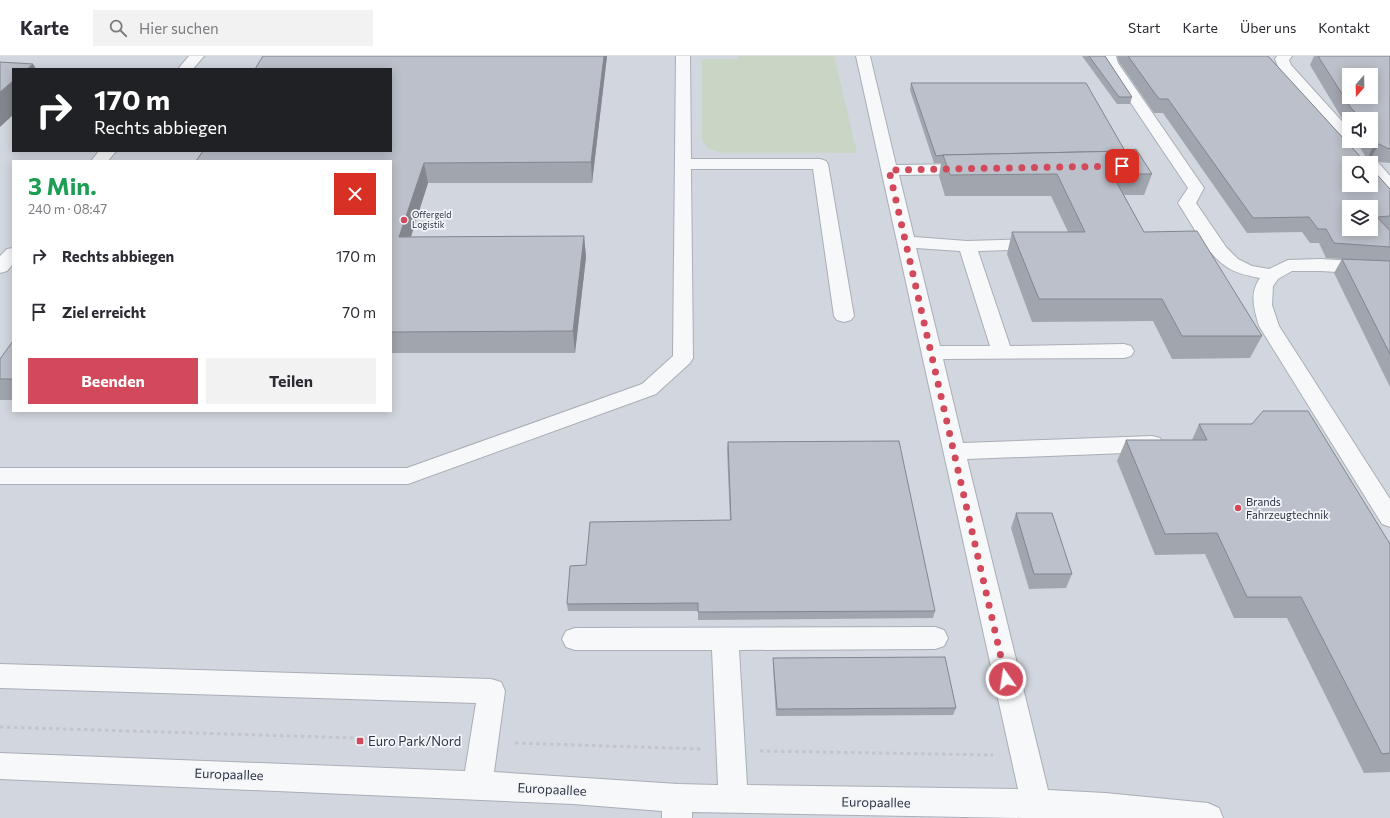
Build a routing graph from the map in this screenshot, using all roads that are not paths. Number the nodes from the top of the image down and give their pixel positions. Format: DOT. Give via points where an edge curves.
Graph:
graph roads {
  1 [pos="197,56"];
  2 [pos="683,56"];
  3 [pos="863,56"];
  4 [pos="1109,56"];
  5 [pos="1285,56"];
  6 [pos="1269,66"];
  7 [pos="186,68"];
  8 [pos="1294,78"];
  9 [pos="1342,130"];
  10 [pos="1358,148"];
  11 [pos="107,152"];
  12 [pos="1365,156"];
  13 [pos="100,160"];
  14 [pos="683,164"];
  15 [pos="982,169"];
  16 [pos="889,170"];
  17 [pos="1378,171"];
  18 [pos="1390,186"];
  19 [pos="906,242"];
  20 [pos="1054,244"];
  21 [pos="967,246"];
  22 [pos="12,254"];
  23 [pos="0,267"];
  24 [pos="1390,269"];
  25 [pos="1270,275"];
  26 [pos="844,316"];
  27 [pos="1124,352"];
  28 [pos="931,353"];
  29 [pos="1002,353"];
  30 [pos="1168,444"];
  31 [pos="954,451"];
  32 [pos="0,476"];
  33 [pos="1390,518"];
  34 [pos="934,638"];
  35 [pos="575,639"];
  36 [pos="725,639"];
  37 [pos="0,676"];
  38 [pos="0,766"];
  39 [pos="478,785"];
  40 [pos="733,799"];
  41 [pos="1036,804"];
  42 [pos="677,808"];
  43 [pos="945,810"];
  44 [pos="1106,813"];
  45 [pos="1208,818"];
  1 -- 7 [label="street"];
  2 -- 14 [label="street"];
  3 -- 16 [label="street"];
  4 -- 25 [label="street" via="1111,63 1196,188 1187,203 1221,252 1232,263 1250,271"];
  5 -- 8 [label="street" via="1282,59 1284,66"];
  6 -- 8 [label="street" via="1279,75"];
  8 -- 9 [label="street"];
  10 -- 12 [label="street"];
  11 -- 13 [label="street"];
  14 -- 26 [label="street" via="820,164"];
  14 -- 32 [label="street" via="683,358 649,389 408,476"];
  15 -- 16 [label="street"];
  16 -- 19 [label="street"];
  17 -- 18 [label="street"];
  19 -- 21 [label="street"];
  19 -- 28 [label="street"];
  20 -- 21 [label="street"];
  21 -- 29 [label="street"];
  22 -- 23 [label="street"];
  24 -- 25 [label="street" via="1288,266"];
  25 -- 33 [label="street" via="1264,286 1262,305 1269,326"];
  27 -- 29 [label="street"];
  28 -- 29 [label="street"];
  28 -- 31 [label="street"];
  30 -- 31 [label="street"];
  31 -- 41 [label="street"];
  34 -- 36 [label="street"];
  35 -- 36 [label="street"];
  36 -- 40 [label="street"];
  37 -- 39 [label="street" via="491,691"];
  38 -- 39 [label="street, Europaallee"];
  39 -- 42 [label="street, Europaallee" via="573,790"];
  40 -- 42 [label="street, Europaallee"];
  40 -- 43 [label="street, Europaallee"];
  41 -- 43 [label="street, Europaallee"];
  41 -- 44 [label="street, Europaallee"];
  44 -- 45 [label="street, Europaallee"];
}
